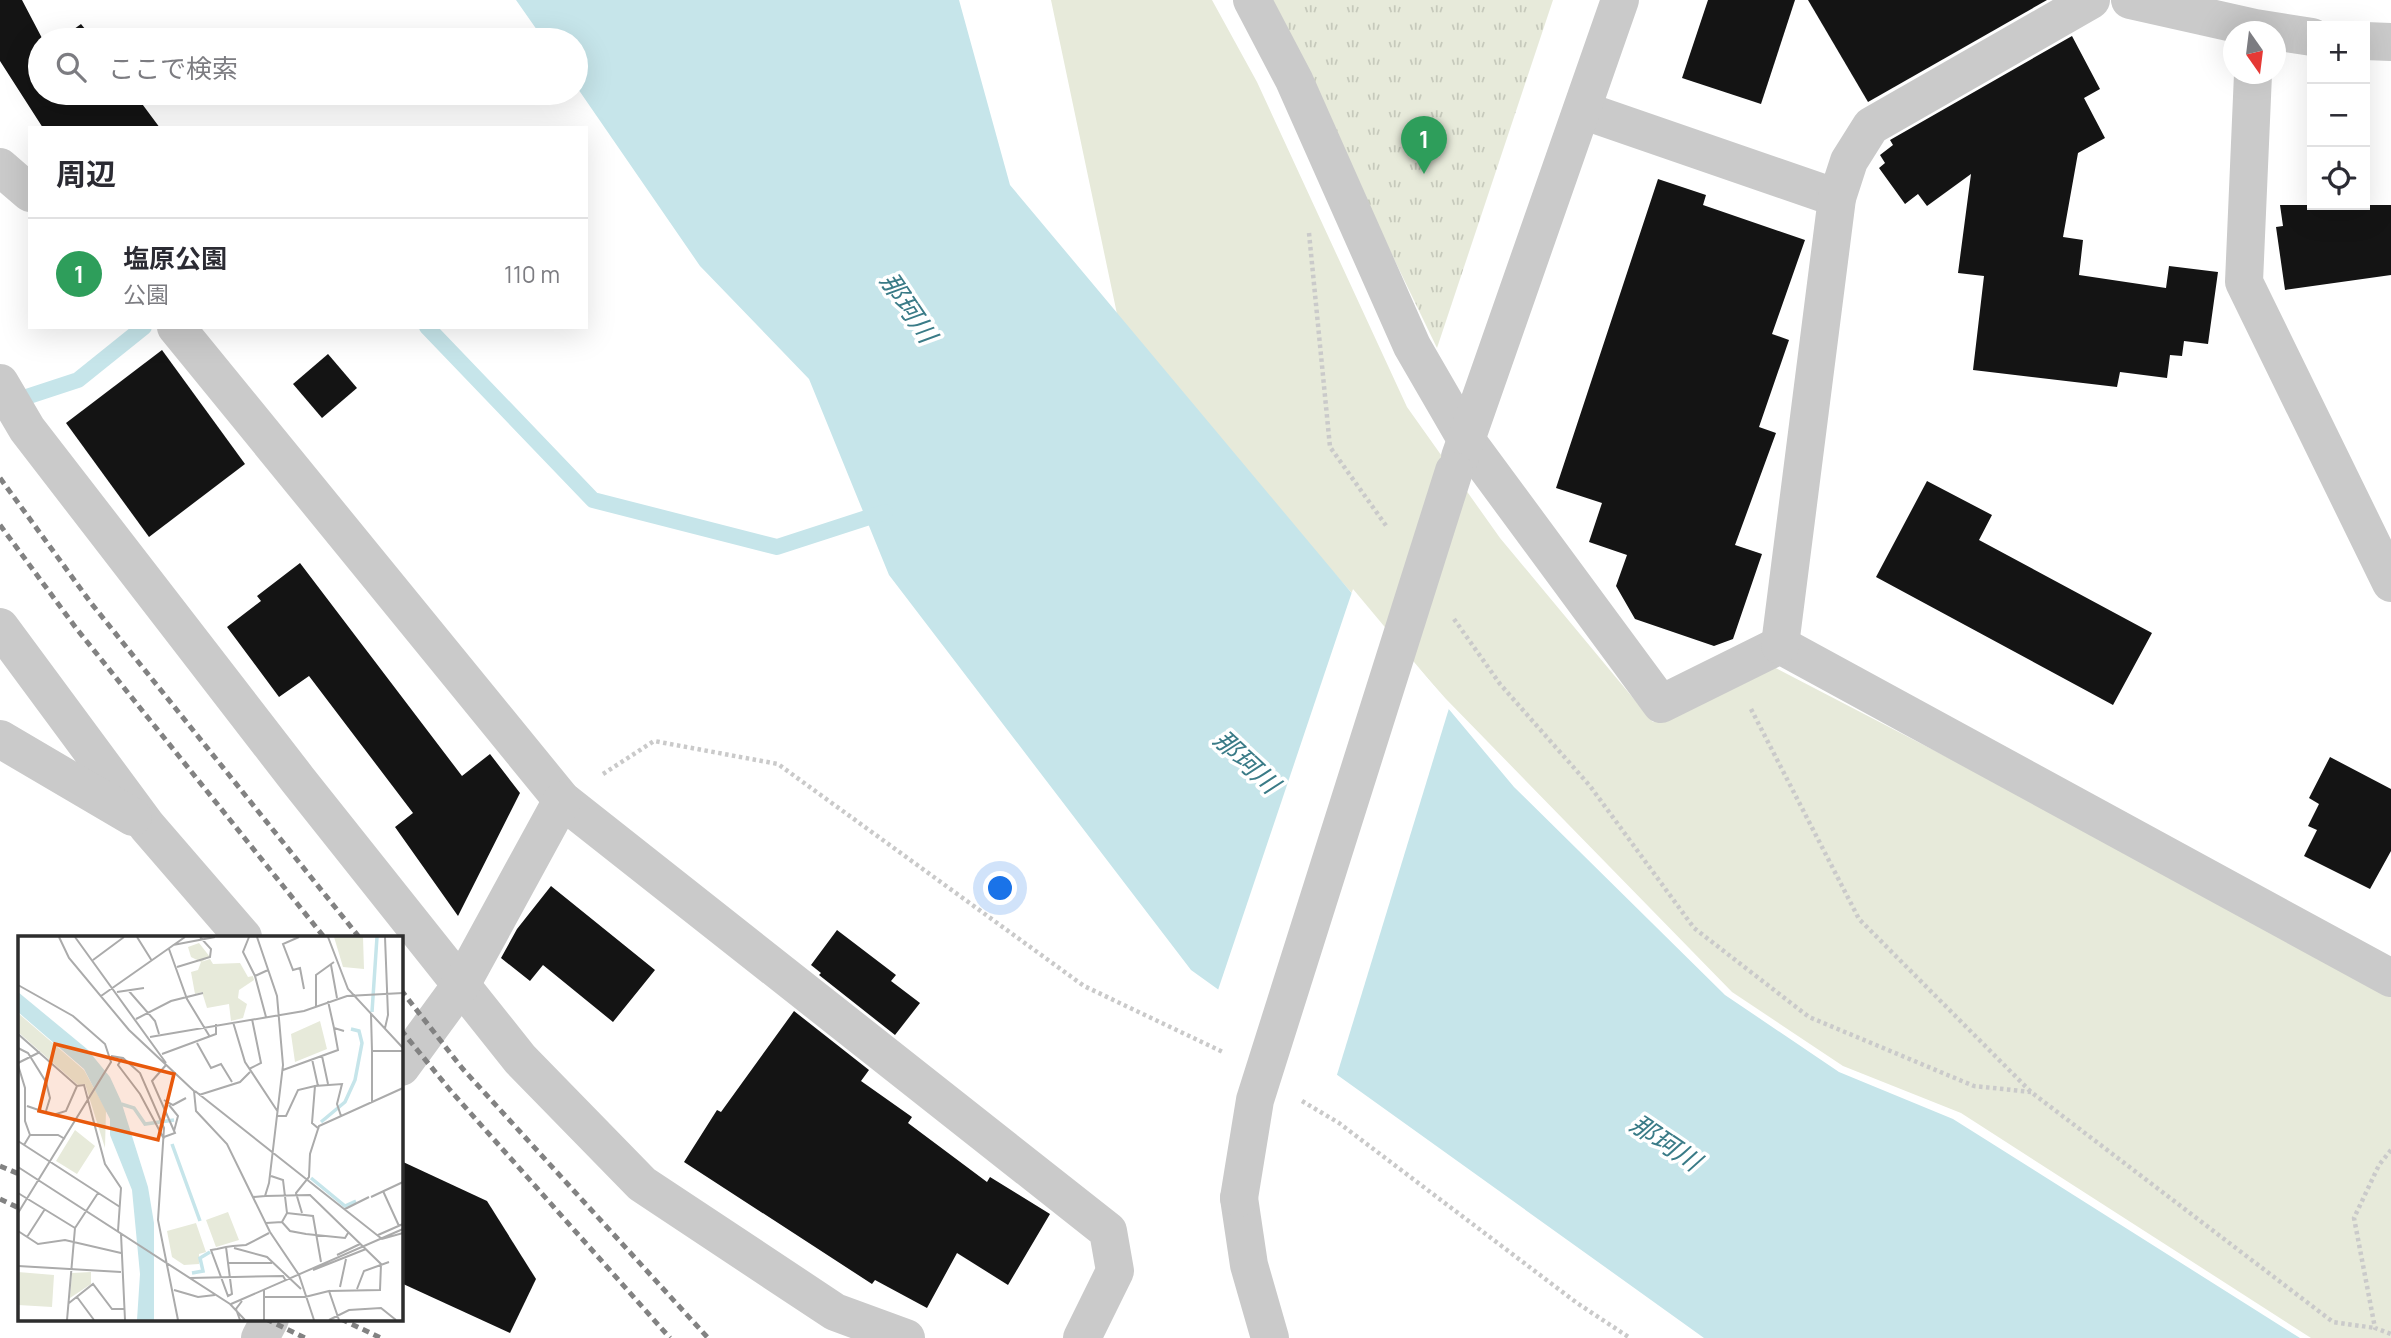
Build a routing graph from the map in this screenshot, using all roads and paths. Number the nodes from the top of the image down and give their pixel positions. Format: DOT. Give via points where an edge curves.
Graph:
graph roads {
  1 [pos="1252,0"];
  2 [pos="1620,0"];
  3 [pos="2091,0"];
  4 [pos="2130,0"];
  5 [pos="2223,22"];
  6 [pos="2286,34"];
  7 [pos="2307,36"];
  8 [pos="2370,41"];
  9 [pos="2391,42"];
  10 [pos="2253,84"];
  11 [pos="1582,110"];
  12 [pos="0,167"];
  13 [pos="28,191"];
  14 [pos="1837,198"];
  15 [pos="1309,229"];
  16 [pos="178,329"];
  17 [pos="0,383"];
  18 [pos="1461,456"];
  19 [pos="1395,537"];
  20 [pos="2391,583"];
  21 [pos="1452,616"];
  22 [pos="0,627"];
  23 [pos="1780,645"];
  24 [pos="1732,671"];
  25 [pos="0,739"];
  26 [pos="562,800"];
  27 [pos="147,826"];
  28 [pos="242,936"];
  29 [pos="2391,978"];
  30 [pos="461,985"];
  31 [pos="1223,1052"];
  32 [pos="402,1066"];
  33 [pos="2031,1091"];
  34 [pos="1293,1095"];
  35 [pos="2391,1150"];
  36 [pos="269,1320"];
  37 [pos="2375,1328"];
  38 [pos="2391,1334"];
  39 [pos="260,1338"];
  40 [pos="905,1338"];
  41 [pos="1082,1338"];
  42 [pos="1270,1338"];
  43 [pos="1630,1338"];
  1 -- 18 [label="street" via="1294,80"];
  2 -- 11 [label="street"];
  3 -- 14 [label="street" via="1871,126 1849,161"];
  4 -- 5 [label="street"];
  6 -- 7 [label="street"];
  8 -- 9 [label="street"];
  10 -- 20 [label="street" via="2244,282"];
  11 -- 14 [label="street"];
  11 -- 18 [label="street"];
  12 -- 13 [label="street"];
  14 -- 23 [label="street"];
  15 -- 19 [label="path" via="1330,447"];
  16 -- 26 [label="street"];
  17 -- 30 [label="street" via="27,429"];
  18 -- 24 [label="street" via="1661,704"];
  18 -- 42 [label="street, bridge" via="1255,1100 1239,1198 1250,1265"];
  21 -- 33 [label="path" via="1500,684 1590,786 1694,928 1809,1017 1974,1086"];
  22 -- 27 [label="street"];
  23 -- 24 [label="street"];
  23 -- 29 [label="street"];
  24 -- 33 [label="path" via="1859,919"];
  25 -- 27 [label="street"];
  26 -- 30 [label="street"];
  26 -- 31 [label="path" via="654,741 779,764 1084,986"];
  26 -- 41 [label="street" via="1108,1231 1115,1271"];
  27 -- 28 [label="street"];
  30 -- 32 [label="street"];
  30 -- 40 [label="street" via="520,1059 642,1184 835,1312"];
  33 -- 37 [label="path" via="2333,1322"];
  34 -- 43 [label="path" via="1339,1123"];
  35 -- 37 [label="path" via="2379,1164 2354,1218"];
  36 -- 39 [label="street"];
  37 -- 38 [label="path"];
}
